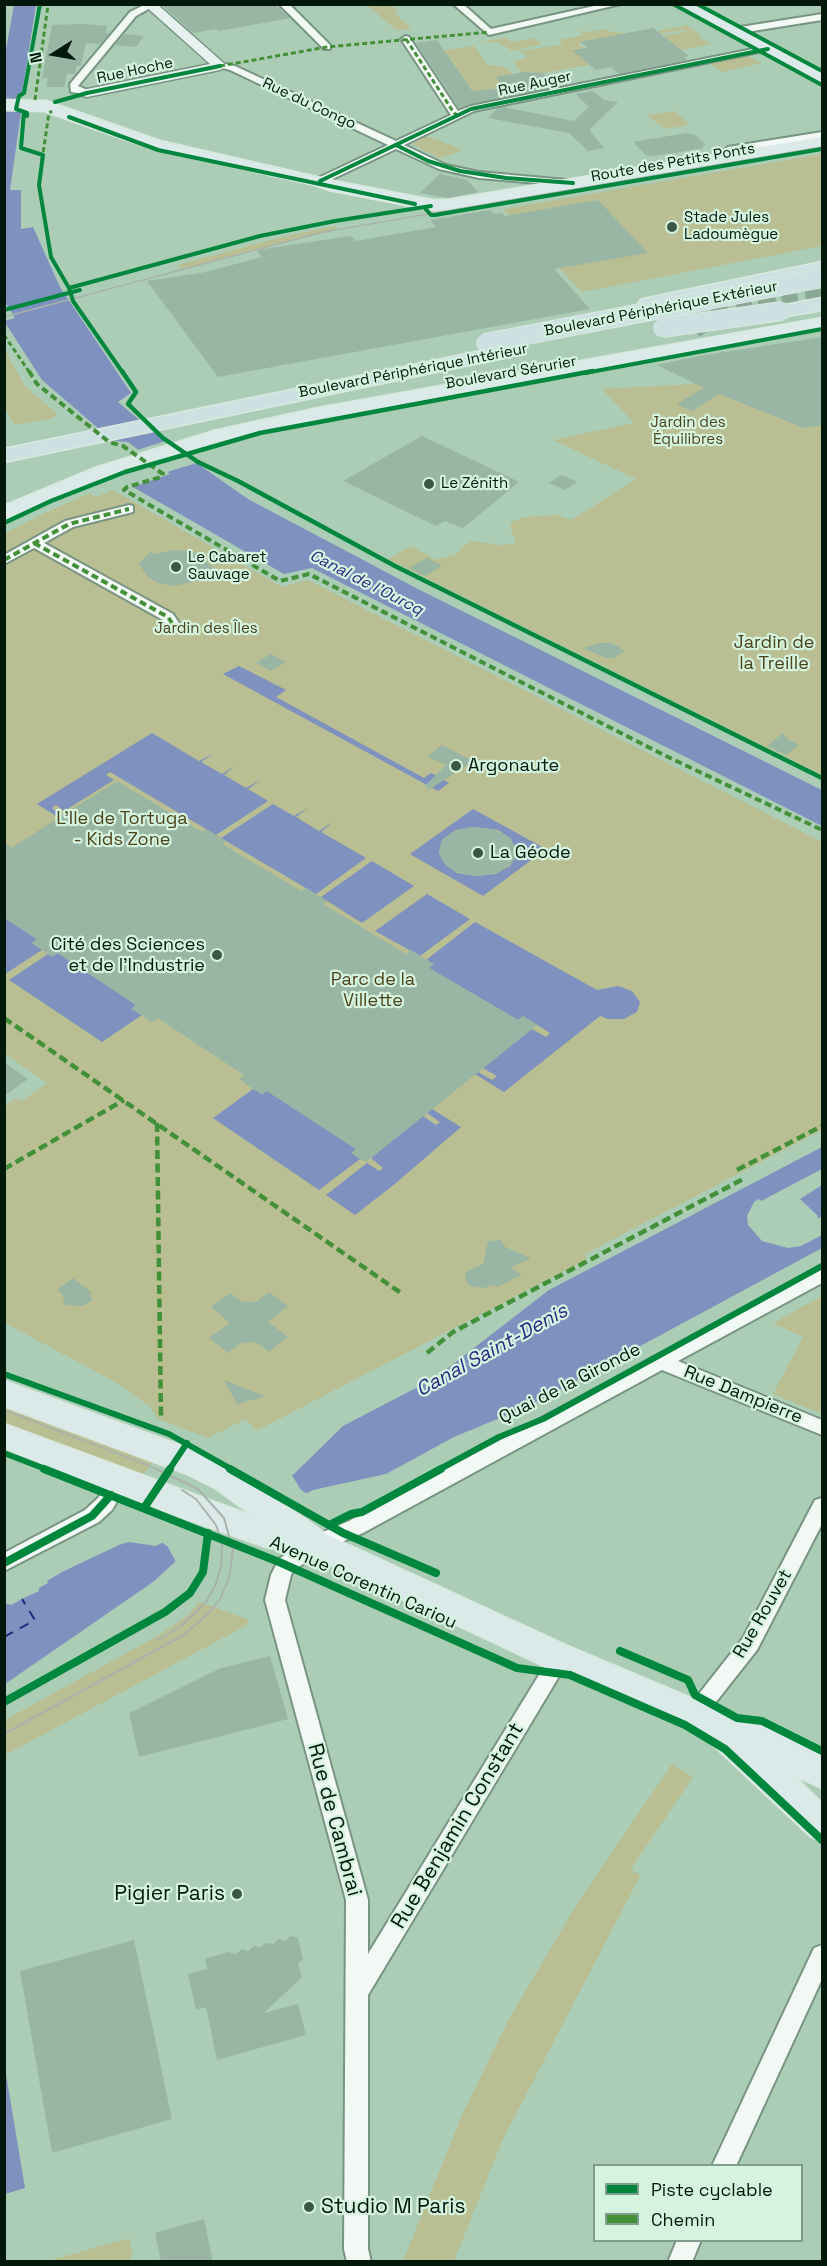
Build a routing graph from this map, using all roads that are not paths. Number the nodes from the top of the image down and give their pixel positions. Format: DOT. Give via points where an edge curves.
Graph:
graph roads {
  1 [pos="283,4"];
  2 [pos="457,4"];
  3 [pos="617,4"];
  4 [pos="685,4"];
  5 [pos="149,5"];
  6 [pos="822,17"];
  7 [pos="734,31"];
  8 [pos="406,39"];
  9 [pos="327,47"];
  10 [pos="768,49"];
  11 [pos="220,66"];
  12 [pos="822,78"];
  13 [pos="87,93"];
  14 [pos="4,103"];
  15 [pos="458,115"];
  16 [pos="822,135"];
  17 [pos="822,141"];
  18 [pos="396,145"];
  19 [pos="719,159"];
  20 [pos="320,181"];
  21 [pos="573,183"];
  22 [pos="822,268"];
  23 [pos="822,278"];
  24 [pos="822,291"];
  25 [pos="822,304"];
  26 [pos="728,323"];
  27 [pos="822,323"];
  28 [pos="694,330"];
  29 [pos="668,332"];
  30 [pos="551,337"];
  31 [pos="684,349"];
  32 [pos="548,369"];
  33 [pos="467,387"];
  34 [pos="177,411"];
  35 [pos="28,430"];
  36 [pos="4,456"];
  37 [pos="129,509"];
  38 [pos="4,514"];
  39 [pos="34,543"];
  40 [pos="4,560"];
  41 [pos="172,623"];
  42 [pos="822,1275"];
  43 [pos="664,1363"];
  44 [pos="4,1393"];
  45 [pos="822,1428"];
  46 [pos="4,1436"];
  47 [pos="120,1481"];
  48 [pos="235,1485"];
  49 [pos="822,1506"];
  50 [pos="248,1527"];
  51 [pos="316,1544"];
  52 [pos="4,1563"];
  53 [pos="560,1658"];
  54 [pos="704,1719"];
  55 [pos="822,1773"];
  56 [pos="822,1825"];
  57 [pos="822,1956"];
  58 [pos="356,1994"];
  59 [pos="725,2164"];
  60 [pos="689,2242"];
  61 [pos="359,2262"];
  62 [pos="680,2262"];
  1 -- 9 [label="street"];
  2 -- 3 [label="street" via="489,32"];
  4 -- 7 [label="main road"];
  5 -- 11 [label="street"];
  5 -- 13 [label="street" via="133,15 73,86 74,90"];
  6 -- 7 [label="street"];
  7 -- 10 [label="main road"];
  8 -- 15 [label="street"];
  10 -- 12 [label="main road"];
  10 -- 15 [label="street, Rue Auger" via="471,109"];
  11 -- 13 [label="street, Rue Hoche"];
  11 -- 18 [label="street, Rue du Congo" via="232,68"];
  14 -- 20 [label="main road, Route des Petits Ponts" via="55,102 87,119 156,145"];
  15 -- 18 [label="street, Rue Auger"];
  16 -- 19 [label="street" via="730,149"];
  17 -- 19 [label="main road, Route des Petits Ponts"];
  18 -- 20 [label="street, Rue Auger"];
  18 -- 21 [label="street, Rue du Congo" via="460,171"];
  19 -- 21 [label="main road, Route des Petits Ponts"];
  20 -- 21 [label="main road, Route des Petits Ponts" via="456,203"];
  22 -- 30 [label="highway, bridge" via="606,314"];
  23 -- 30 [label="highway, Boulevard Périphérique Extérieur, bridge"];
  24 -- 30 [label="highway, Boulevard Périphérique Intérieur"];
  25 -- 30 [label="highway, bridge"];
  26 -- 31 [label="main road"];
  27 -- 31 [label="main road, Boulevard Sérurier"];
  28 -- 32 [label="main road" via="641,352"];
  29 -- 32 [label="main road" via="633,348"];
  30 -- 34 [label="highway, Boulevard Périphérique Intérieur"];
  31 -- 33 [label="main road, Boulevard Sérurier"];
  32 -- 33 [label="main road"];
  33 -- 38 [label="main road, Boulevard Sérurier" via="207,439 80,481"];
  34 -- 35 [label="highway"];
  34 -- 36 [label="highway, Boulevard Périphérique Intérieur"];
  37 -- 39 [label="street" via="69,524"];
  39 -- 40 [label="street"];
  39 -- 41 [label="street" via="168,617"];
  42 -- 43 [label="street, Quai de la Gironde"];
  43 -- 45 [label="street, Rue Dampierre"];
  43 -- 51 [label="street, Quai de la Gironde" via="356,1527"];
  44 -- 48 [label="main road, Avenue Corentin Cariou" via="198,1464"];
  46 -- 47 [label="main road, Avenue Corentin Cariou"];
  47 -- 50 [label="main road, Avenue Corentin Cariou"];
  47 -- 52 [label="street" via="92,1516"];
  48 -- 50 [label="street"];
  48 -- 51 [label="main road, Avenue Corentin Cariou"];
  49 -- 54 [label="street, Rue Rouvet" via="750,1644"];
  50 -- 51 [label="main road, Avenue Corentin Cariou" via="277,1538"];
  51 -- 53 [label="main road, Avenue Corentin Cariou"];
  51 -- 58 [label="street, Rue de Cambrai" via="286,1565 274,1600 357,1900"];
  53 -- 54 [label="main road, Avenue Corentin Cariou"];
  53 -- 58 [label="street, Rue Benjamin Constant"];
  54 -- 55 [label="main road" via="736,1729"];
  54 -- 56 [label="main road"];
  57 -- 59 [label="street"];
  58 -- 61 [label="street, Rue de Cambrai"];
  60 -- 62 [label="street"];
}
